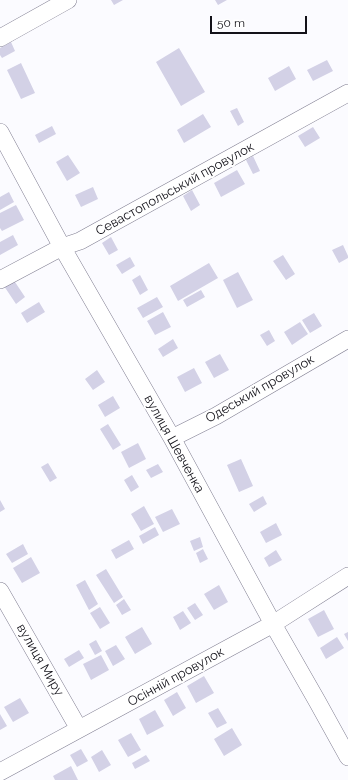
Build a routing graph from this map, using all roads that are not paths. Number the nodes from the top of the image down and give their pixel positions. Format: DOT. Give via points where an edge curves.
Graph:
graph roads {
  1 [pos="68,0"];
  2 [pos="0,38"];
  3 [pos="348,93"];
  4 [pos="0,132"];
  5 [pos="62,247"];
  6 [pos="0,280"];
  7 [pos="348,339"];
  8 [pos="172,438"];
  9 [pos="348,576"];
  10 [pos="0,591"];
  11 [pos="273,624"];
  12 [pos="80,729"];
  13 [pos="348,757"];
  14 [pos="0,772"];
  1 -- 2 [label="street"];
  3 -- 5 [label="street, Севастопольський провулок" via="80,241"];
  4 -- 5 [label="street, вулиця Шевченка"];
  5 -- 6 [label="street, Севастопольський провулок"];
  5 -- 8 [label="street, вулиця Шевченка"];
  7 -- 8 [label="street, Одеський провулок" via="216,416"];
  8 -- 11 [label="street, вулиця Шевченка"];
  9 -- 11 [label="street, Осінній провулок"];
  10 -- 12 [label="street, вулиця Миру"];
  11 -- 12 [label="street, Осінній провулок"];
  11 -- 13 [label="street, вулиця Шевченка"];
  12 -- 14 [label="street, Осінній провулок"];
}
